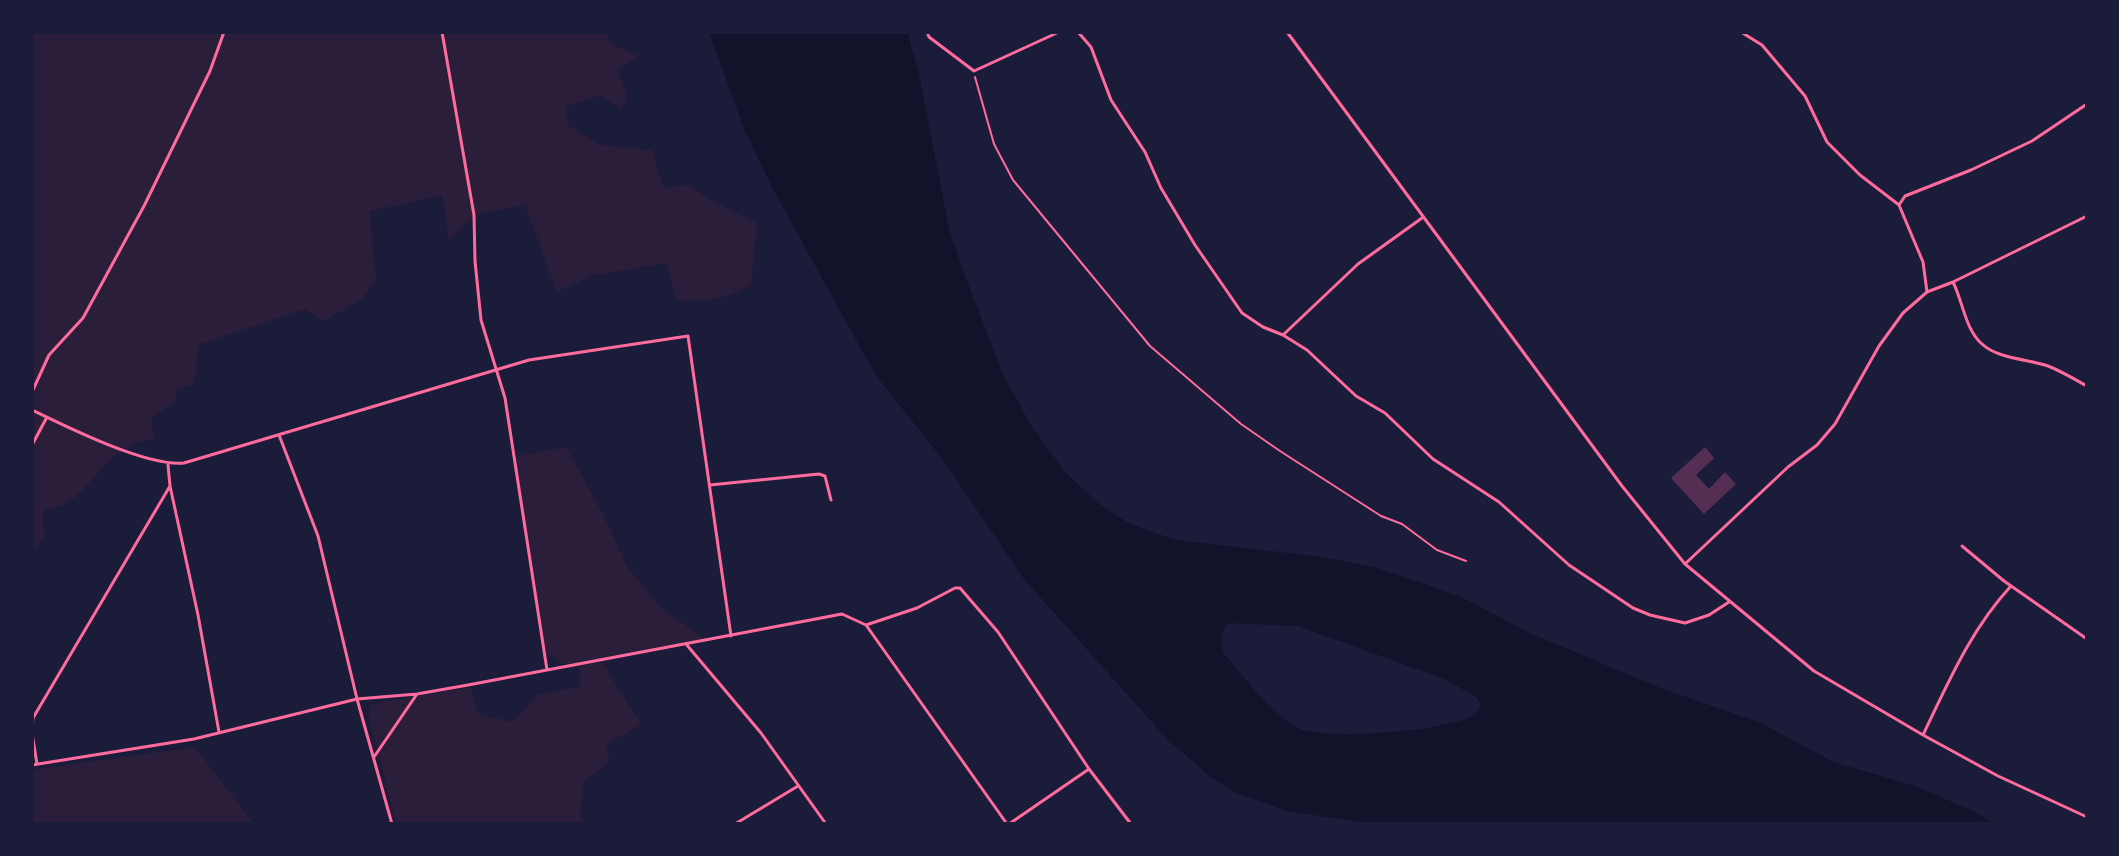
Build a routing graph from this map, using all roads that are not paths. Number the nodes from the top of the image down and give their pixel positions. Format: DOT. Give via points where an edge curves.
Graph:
graph roads {
  1 [pos="224,32"];
  2 [pos="442,32"];
  3 [pos="927,32"];
  4 [pos="1059,32"];
  5 [pos="1078,32"];
  6 [pos="1287,32"];
  7 [pos="1741,32"];
  8 [pos="2087,104"];
  9 [pos="1899,205"];
  10 [pos="2087,216"];
  11 [pos="1422,218"];
  12 [pos="1953,282"];
  13 [pos="1927,292"];
  14 [pos="1283,335"];
  15 [pos="497,369"];
  16 [pos="2087,386"];
  17 [pos="32,392"];
  18 [pos="32,410"];
  19 [pos="47,417"];
  20 [pos="279,435"];
  21 [pos="32,445"];
  22 [pos="168,465"];
  23 [pos="710,485"];
  24 [pos="170,486"];
  25 [pos="831,500"];
  26 [pos="1962,546"];
  27 [pos="1685,564"];
  28 [pos="2011,586"];
  29 [pos="1729,602"];
  30 [pos="866,625"];
  31 [pos="731,636"];
  32 [pos="2087,639"];
  33 [pos="686,644"];
  34 [pos="547,670"];
  35 [pos="417,694"];
  36 [pos="357,699"];
  37 [pos="32,731"];
  38 [pos="220,733"];
  39 [pos="1923,735"];
  40 [pos="373,758"];
  41 [pos="35,764"];
  42 [pos="1089,769"];
  43 [pos="798,786"];
  44 [pos="2087,817"];
  45 [pos="392,824"];
  46 [pos="735,824"];
  47 [pos="826,824"];
  48 [pos="1008,824"];
  49 [pos="1131,824"];
  1 -- 17 [label="street" via="144,206 83,318 49,355"];
  2 -- 15 [label="street" via="474,215 481,320"];
  3 -- 4 [label="street" via="974,71"];
  5 -- 14 [label="street" via="1091,47 1111,100 1195,245 1242,313"];
  6 -- 11 [label="street"];
  7 -- 9 [label="street" via="1762,45 1805,96 1827,142"];
  8 -- 9 [label="street" via="2032,141 1915,191"];
  9 -- 13 [label="street" via="1923,262"];
  10 -- 12 [label="street"];
  11 -- 14 [label="street" via="1358,264"];
  11 -- 27 [label="street"];
  12 -- 13 [label="street"];
  12 -- 16 [label="street" via="1966,319 1983,345 2055,369"];
  13 -- 27 [label="street" via="1879,346 1835,424 1817,445"];
  14 -- 29 [label="street" via="1356,396 1385,413 1433,459 1513,513 1569,565 1633,608 1685,623"];
  15 -- 20 [label="street"];
  15 -- 23 [label="street" via="688,336"];
  15 -- 34 [label="street"];
  18 -- 19 [label="street"];
  19 -- 21 [label="street"];
  19 -- 22 [label="street"];
  20 -- 22 [label="street"];
  20 -- 36 [label="street" via="318,536"];
  22 -- 24 [label="street"];
  23 -- 25 [label="street" via="819,474 828,482"];
  23 -- 31 [label="street"];
  24 -- 37 [label="street" via="33,718"];
  24 -- 38 [label="street"];
  26 -- 28 [label="street"];
  27 -- 29 [label="street"];
  28 -- 32 [label="street"];
  28 -- 39 [label="street" via="1957,663"];
  29 -- 39 [label="street" via="1814,671"];
  30 -- 31 [label="street" via="842,614"];
  30 -- 42 [label="street" via="960,588 998,632"];
  30 -- 48 [label="street"];
  31 -- 33 [label="street"];
  33 -- 34 [label="street"];
  33 -- 43 [label="street"];
  34 -- 35 [label="street"];
  35 -- 36 [label="street"];
  35 -- 40 [label="street"];
  36 -- 38 [label="street"];
  36 -- 40 [label="street"];
  37 -- 41 [label="street"];
  38 -- 41 [label="street"];
  39 -- 44 [label="street"];
  40 -- 45 [label="street"];
  42 -- 48 [label="street"];
  42 -- 49 [label="street"];
  43 -- 46 [label="street"];
  43 -- 47 [label="street"];
}
